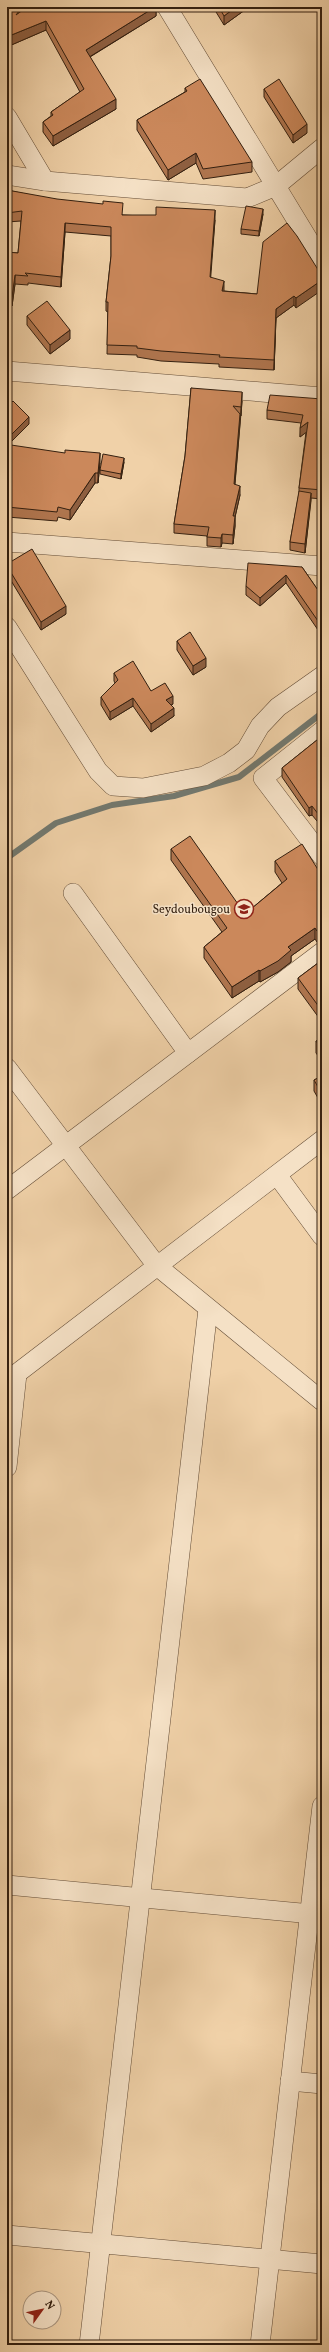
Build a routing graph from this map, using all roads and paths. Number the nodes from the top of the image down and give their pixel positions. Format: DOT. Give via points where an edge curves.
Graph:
graph roads {
  1 [pos="167,7"];
  2 [pos="7,117"];
  3 [pos="322,148"];
  4 [pos="7,175"];
  5 [pos="45,181"];
  6 [pos="276,186"];
  7 [pos="322,262"];
  8 [pos="7,371"];
  9 [pos="322,397"];
  10 [pos="7,542"];
  11 [pos="322,566"];
  12 [pos="7,627"];
  13 [pos="322,676"];
  14 [pos="322,730"];
  15 [pos="322,856"];
  16 [pos="73,893"];
  17 [pos="322,952"];
  18 [pos="188,1053"];
  19 [pos="7,1068"];
  20 [pos="322,1140"];
  21 [pos="66,1145"];
  22 [pos="277,1175"];
  23 [pos="7,1190"];
  24 [pos="322,1236"];
  25 [pos="157,1266"];
  26 [pos="208,1309"];
  27 [pos="12,1377"];
  28 [pos="322,1401"];
  29 [pos="7,1467"];
  30 [pos="322,1806"];
  31 [pos="7,1884"];
  32 [pos="141,1899"];
  33 [pos="316,1914"];
  34 [pos="290,2081"];
  35 [pos="322,2084"];
  36 [pos="7,2235"];
  37 [pos="101,2243"];
  38 [pos="270,2259"];
  39 [pos="322,2264"];
  40 [pos="89,2345"];
  41 [pos="260,2345"];
  1 -- 6 [label="street"];
  2 -- 5 [label="street"];
  3 -- 6 [label="street"];
  4 -- 5 [label="street"];
  5 -- 6 [label="street" via="247,198"];
  6 -- 7 [label="street"];
  8 -- 9 [label="street"];
  10 -- 11 [label="street"];
  12 -- 13 [label="street" via="98,771 113,786 151,787 204,776 229,763 246,750 260,726 278,707"];
  14 -- 15 [label="street" via="263,778"];
  16 -- 18 [label="street"];
  17 -- 18 [label="street"];
  18 -- 21 [label="street"];
  19 -- 21 [label="street"];
  20 -- 22 [label="street"];
  21 -- 23 [label="street"];
  21 -- 25 [label="street"];
  22 -- 24 [label="street"];
  22 -- 25 [label="street"];
  25 -- 26 [label="street"];
  25 -- 27 [label="street"];
  26 -- 28 [label="street"];
  26 -- 32 [label="street"];
  27 -- 29 [label="street"];
  30 -- 33 [label="street"];
  31 -- 32 [label="street"];
  32 -- 33 [label="street"];
  32 -- 37 [label="street"];
  33 -- 34 [label="street"];
  34 -- 35 [label="street"];
  34 -- 38 [label="street"];
  36 -- 37 [label="street"];
  37 -- 38 [label="street"];
  37 -- 40 [label="street"];
  38 -- 39 [label="street"];
  38 -- 41 [label="street"];
}
